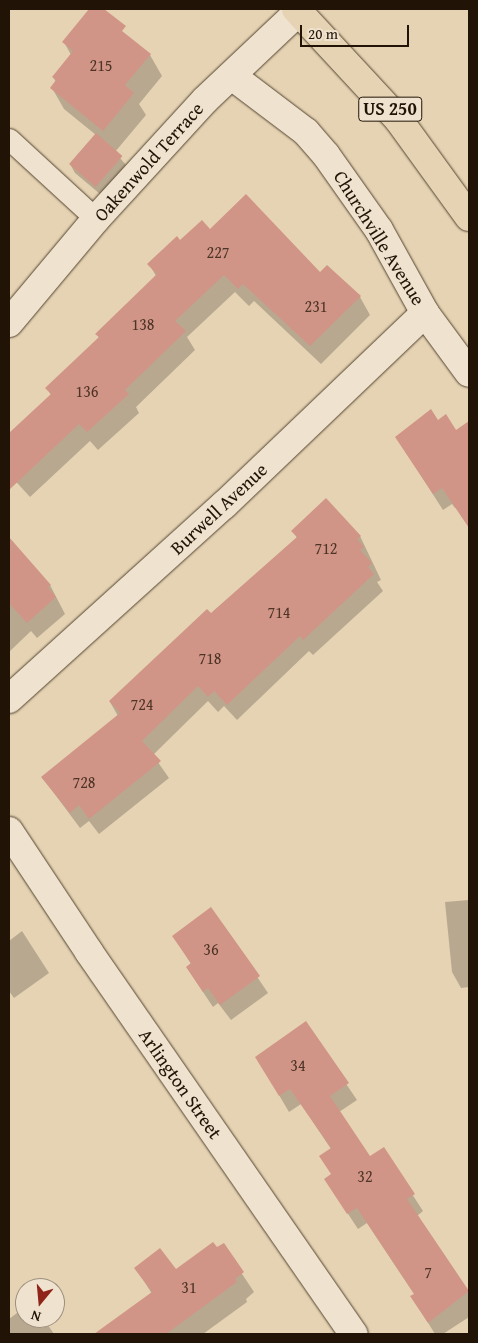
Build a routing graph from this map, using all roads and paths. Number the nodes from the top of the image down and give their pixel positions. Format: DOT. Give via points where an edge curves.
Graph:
graph roads {
  1 [pos="298,10"];
  2 [pos="232,76"];
  3 [pos="9,139"];
  4 [pos="469,217"];
  5 [pos="96,219"];
  6 [pos="425,314"];
  7 [pos="9,323"];
  8 [pos="469,373"];
  9 [pos="9,699"];
  10 [pos="9,831"];
  11 [pos="354,1334"];
  1 -- 2 [label="street, Oakenwold Terrace"];
  1 -- 4 [label="main road, US 250" via="398,119"];
  2 -- 5 [label="street, Oakenwold Terrace" via="205,100"];
  2 -- 6 [label="street, Churchville Avenue" via="306,132 326,155 379,230"];
  3 -- 5 [label="lane"];
  5 -- 7 [label="street, Oakenwold Terrace"];
  6 -- 8 [label="street, Churchville Avenue"];
  6 -- 9 [label="street, Burwell Avenue" via="224,505"];
  10 -- 11 [label="street, Arlington Street"];
}
